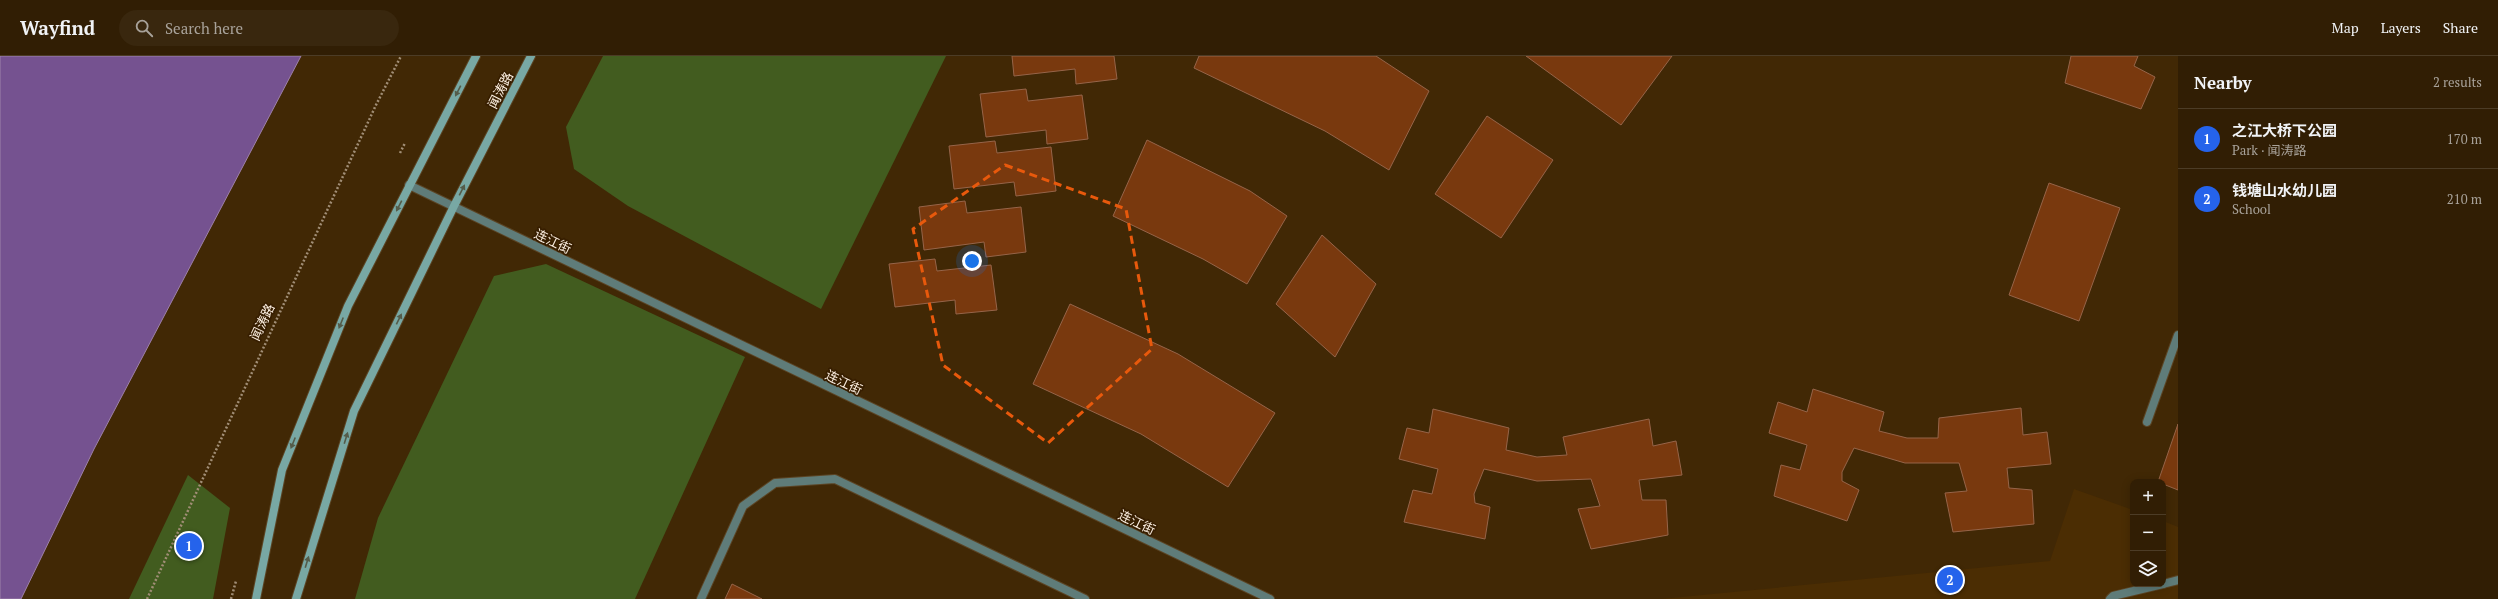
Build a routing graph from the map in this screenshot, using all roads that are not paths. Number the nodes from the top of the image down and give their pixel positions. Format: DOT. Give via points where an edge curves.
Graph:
graph roads {
  1 [pos="476,56"];
  2 [pos="531,56"];
  3 [pos="409,185"];
  4 [pos="454,206"];
  5 [pos="2178,335"];
  6 [pos="2147,422"];
  7 [pos="2178,580"];
  8 [pos="2166,583"];
  9 [pos="2150,587"];
  10 [pos="256,599"];
  11 [pos="296,599"];
  12 [pos="701,599"];
  13 [pos="1085,599"];
  14 [pos="1270,599"];
  15 [pos="2110,599"];
  1 -- 3 [label="main road, one-way"];
  4 -- 2 [label="main road, 闻涛路, one-way"];
  3 -- 4 [label="street, 连江街"];
  3 -- 10 [label="main road, one-way" via="348,306 282,470"];
  11 -- 4 [label="main road, 闻涛路, one-way" via="354,411"];
  4 -- 14 [label="street, 连江街"];
  5 -- 6 [label="street"];
  7 -- 8 [label="street"];
  9 -- 15 [label="street" via="2113,596"];
  12 -- 13 [label="street" via="743,506 775,483 835,479"];
}
